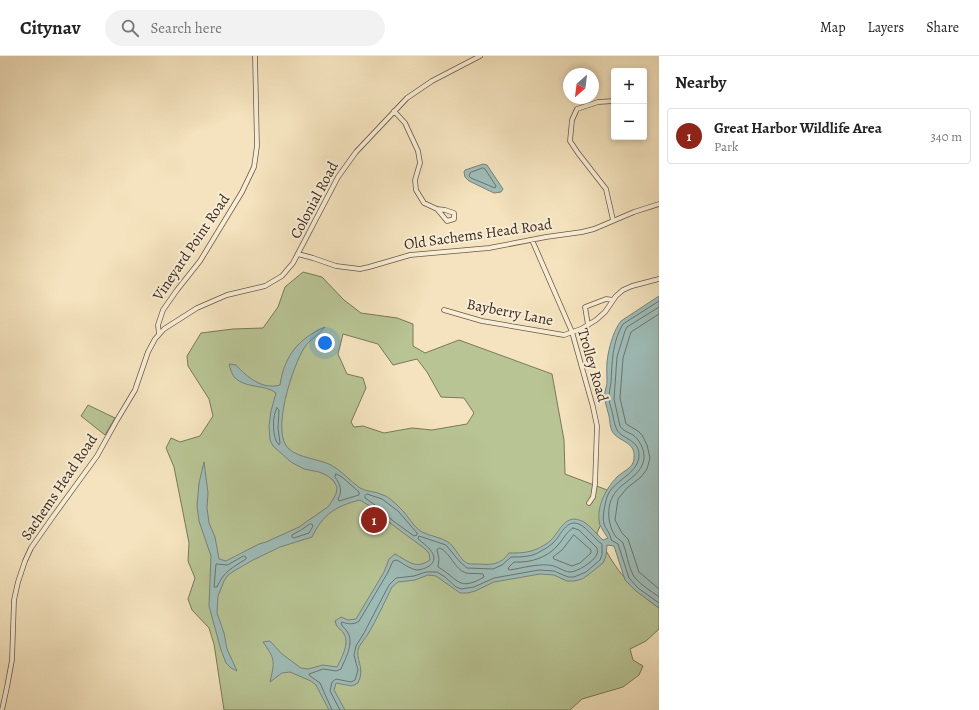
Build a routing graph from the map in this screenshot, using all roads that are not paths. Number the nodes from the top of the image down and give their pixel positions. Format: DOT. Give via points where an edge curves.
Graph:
graph roads {
  1 [pos="255,56"];
  2 [pos="480,56"];
  3 [pos="611,102"];
  4 [pos="394,111"];
  5 [pos="659,204"];
  6 [pos="437,208"];
  7 [pos="613,220"];
  8 [pos="532,240"];
  9 [pos="298,254"];
  10 [pos="659,279"];
  11 [pos="613,300"];
  12 [pos="444,310"];
  13 [pos="588,325"];
  14 [pos="572,332"];
  15 [pos="159,334"];
  16 [pos="589,503"];
  17 [pos="2,710"];
  1 -- 15 [label="street, Vineyard Point Road" via="257,146 254,167 242,192 200,261 165,306 158,322"];
  2 -- 4 [label="street, Colonial Road" via="418,90"];
  3 -- 7 [label="street" via="598,102 577,110 572,120 570,141 606,190"];
  4 -- 6 [label="street" via="405,123 418,151 420,163 415,180 416,190 424,203"];
  4 -- 9 [label="street, Colonial Road" via="344,168"];
  5 -- 7 [label="street, Old Sachems Head Road"];
  7 -- 8 [label="street, Old Sachems Head Road" via="582,232"];
  8 -- 9 [label="street, Old Sachems Head Road" via="477,250 410,255 360,269 336,266"];
  8 -- 14 [label="street, Trolley Road"];
  9 -- 15 [label="street, Colonial Road" via="285,273 272,283 204,304 177,319"];
  10 -- 11 [label="street" via="627,288"];
  11 -- 13 [label="street" via="599,318"];
  11 -- 13 [label="street" via="606,298 585,306"];
  12 -- 14 [label="street, Bayberry Lane" via="482,321 564,335"];
  13 -- 14 [label="street"];
  14 -- 16 [label="street, Trolley Road" via="597,426 595,484 593,497"];
  15 -- 17 [label="street, Sachems Head Road" via="150,349 135,390 97,456 34,544 25,561 14,600 12,660"];
}
